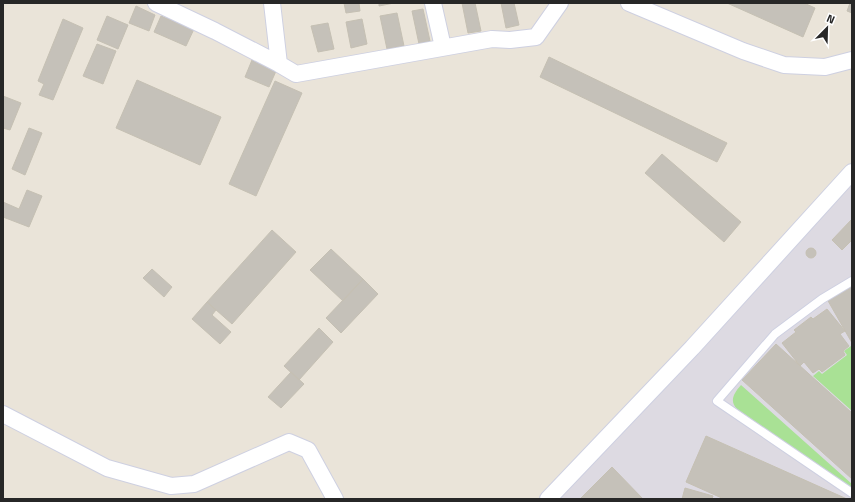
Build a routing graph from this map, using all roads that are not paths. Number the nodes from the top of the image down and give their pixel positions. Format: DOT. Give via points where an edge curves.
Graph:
graph roads {
  1 [pos="156,3"];
  2 [pos="272,3"];
  3 [pos="433,3"];
  4 [pos="560,3"];
  5 [pos="629,3"];
  6 [pos="443,47"];
  7 [pos="852,60"];
  8 [pos="279,64"];
  9 [pos="852,172"];
  10 [pos="852,281"];
  11 [pos="3,414"];
  12 [pos="852,493"];
  13 [pos="335,499"];
  14 [pos="548,499"];
  1 -- 8 [label="street"];
  2 -- 8 [label="street"];
  3 -- 6 [label="street"];
  4 -- 6 [label="street" via="536,37 492,39"];
  5 -- 7 [label="street" via="743,51 784,65 825,67"];
  6 -- 8 [label="street" via="296,74"];
  9 -- 14 [label="street" via="692,348"];
  10 -- 12 [label="lane" via="822,299 775,334 717,401"];
  11 -- 13 [label="street" via="107,468 171,486 194,484 289,442 308,450"];
}
